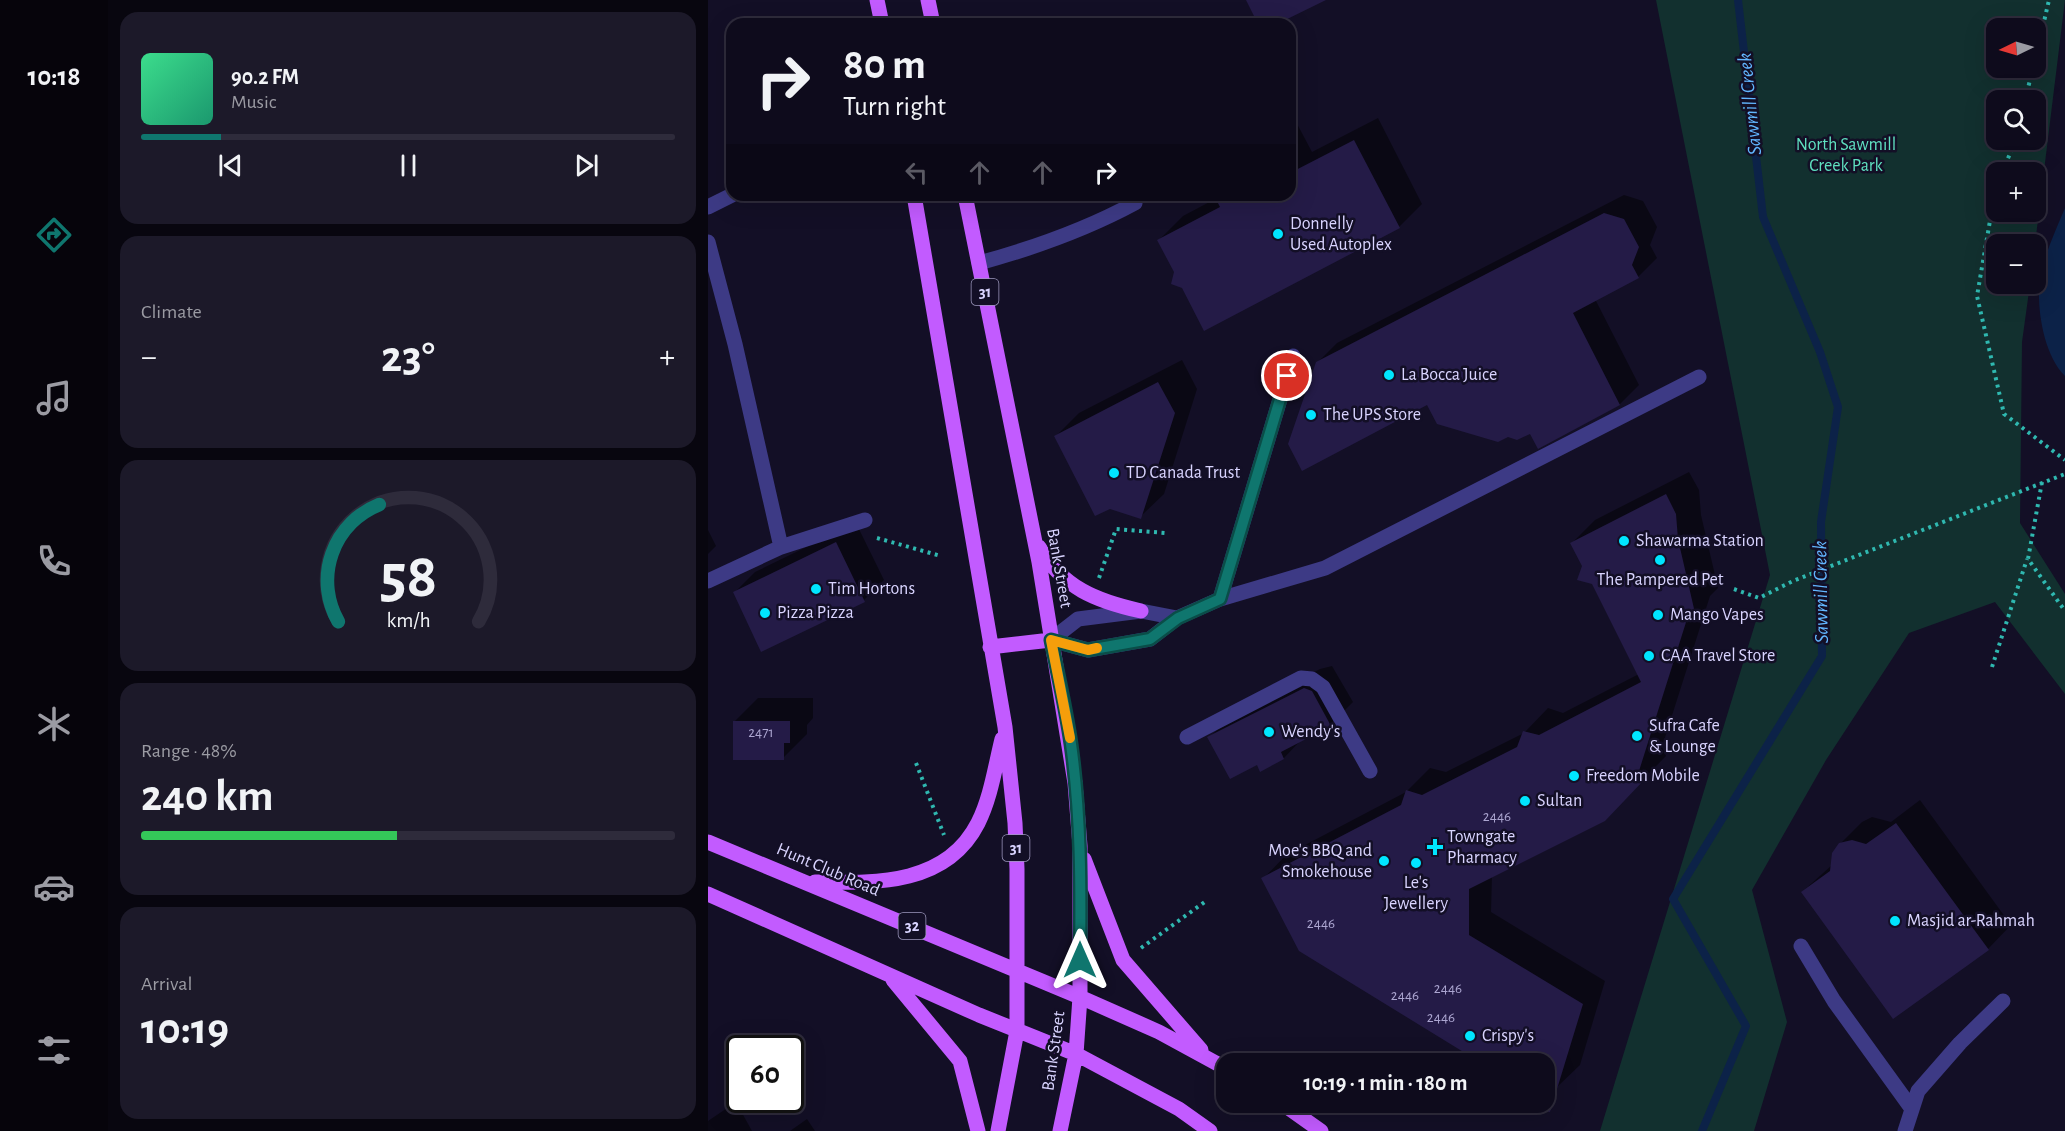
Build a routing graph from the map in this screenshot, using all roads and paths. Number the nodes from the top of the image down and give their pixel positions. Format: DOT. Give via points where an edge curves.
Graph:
graph roads {
  1 [pos="877,0"];
  2 [pos="928,0"];
  3 [pos="2049,0"];
  4 [pos="881,18"];
  5 [pos="932,18"];
  6 [pos="2045,18"];
  7 [pos="726,198"];
  8 [pos="915,201"];
  9 [pos="966,201"];
  10 [pos="1135,201"];
  11 [pos="708,207"];
  12 [pos="1990,222"];
  13 [pos="708,242"];
  14 [pos="979,263"];
  15 [pos="1293,356"];
  16 [pos="1700,377"];
  17 [pos="2065,459"];
  18 [pos="2065,474"];
  19 [pos="2043,481"];
  20 [pos="865,520"];
  21 [pos="1165,533"];
  22 [pos="1033,537"];
  23 [pos="871,539"];
  24 [pos="781,547"];
  25 [pos="941,556"];
  26 [pos="2028,558"];
  27 [pos="708,581"];
  28 [pos="1098,582"];
  29 [pos="1734,589"];
  30 [pos="1220,599"];
  31 [pos="1141,611"];
  32 [pos="2065,611"];
  33 [pos="1178,618"];
  34 [pos="1051,640"];
  35 [pos="990,647"];
  36 [pos="1992,667"];
  37 [pos="1005,727"];
  38 [pos="1187,737"];
  39 [pos="916,763"];
  40 [pos="1370,771"];
  41 [pos="945,839"];
  42 [pos="708,842"];
  43 [pos="1080,846"];
  44 [pos="806,882"];
  45 [pos="708,894"];
  46 [pos="1206,901"];
  47 [pos="1801,946"];
  48 [pos="1138,951"];
  49 [pos="1017,970"];
  50 [pos="889,975"];
  51 [pos="1080,997"];
  52 [pos="2003,1001"];
  53 [pos="1017,1031"];
  54 [pos="1076,1054"];
  55 [pos="1209,1059"];
  56 [pos="1216,1063"];
  57 [pos="1912,1109"];
  58 [pos="1296,1113"];
  59 [pos="978,1131"];
  60 [pos="998,1131"];
  61 [pos="1060,1131"];
  62 [pos="1210,1131"];
  63 [pos="1321,1131"];
  64 [pos="1905,1131"];
  1 -- 4 [label="main road"];
  2 -- 5 [label="main road"];
  3 -- 6 [label="path"];
  7 -- 11 [label="lane"];
  8 -- 35 [label="main road, 31"];
  9 -- 14 [label="main road, Bank Street / 31"];
  10 -- 14 [label="lane" via="1102,221 1061,238"];
  12 -- 17 [label="path" via="1977,296 2004,414"];
  13 -- 24 [label="lane"];
  14 -- 22 [label="main road, Bank Street / 31"];
  15 -- 30 [label="lane"];
  16 -- 30 [label="lane" via="1325,568"];
  18 -- 19 [label="path"];
  19 -- 26 [label="path"];
  19 -- 29 [label="path" via="1793,580 1759,598"];
  20 -- 24 [label="lane"];
  21 -- 28 [label="path" via="1116,529"];
  22 -- 31 [label="main road" via="1058,575 1087,593"];
  22 -- 34 [label="main road, Bank Street / 31"];
  23 -- 25 [label="path" via="880,537"];
  24 -- 27 [label="lane"];
  26 -- 32 [label="path"];
  26 -- 36 [label="path"];
  30 -- 33 [label="lane"];
  31 -- 33 [label="lane"];
  31 -- 34 [label="lane" via="1078,619"];
  33 -- 34 [label="lane" via="1150,639 1140,641 1088,650"];
  34 -- 35 [label="main road"];
  34 -- 43 [label="main road, Bank Street / 31" via="1071,744"];
  35 -- 37 [label="main road, 31"];
  37 -- 44 [label="main road" via="986,804 965,843 948,859 913,876 891,881"];
  37 -- 49 [label="main road, 31" via="1017,858"];
  38 -- 40 [label="lane" via="1307,678 1323,687"];
  39 -- 41 [label="path"];
  42 -- 44 [label="main road, Hunt Club Road / 32"];
  43 -- 51 [label="main road, Bank Street / 31"];
  43 -- 55 [label="main road" via="1123,960"];
  44 -- 49 [label="main road, Hunt Club Road / 32"];
  45 -- 50 [label="main road"];
  46 -- 48 [label="path"];
  47 -- 57 [label="lane" via="1834,1001"];
  49 -- 51 [label="main road, Hunt Club Road / 32"];
  49 -- 53 [label="main road, 31"];
  50 -- 53 [label="main road"];
  50 -- 59 [label="main road" via="960,1061"];
  51 -- 54 [label="main road, Bank Street / 31"];
  51 -- 55 [label="main road, Hunt Club Road / 32"];
  52 -- 57 [label="lane" via="1918,1091"];
  53 -- 54 [label="main road"];
  53 -- 60 [label="main road, 31"];
  54 -- 61 [label="main road, Bank Street / 31"];
  54 -- 62 [label="main road" via="1179,1109"];
  55 -- 56 [label="main road, Hunt Club Road / 32"];
  57 -- 64 [label="lane"];
  58 -- 63 [label="main road"];
}
